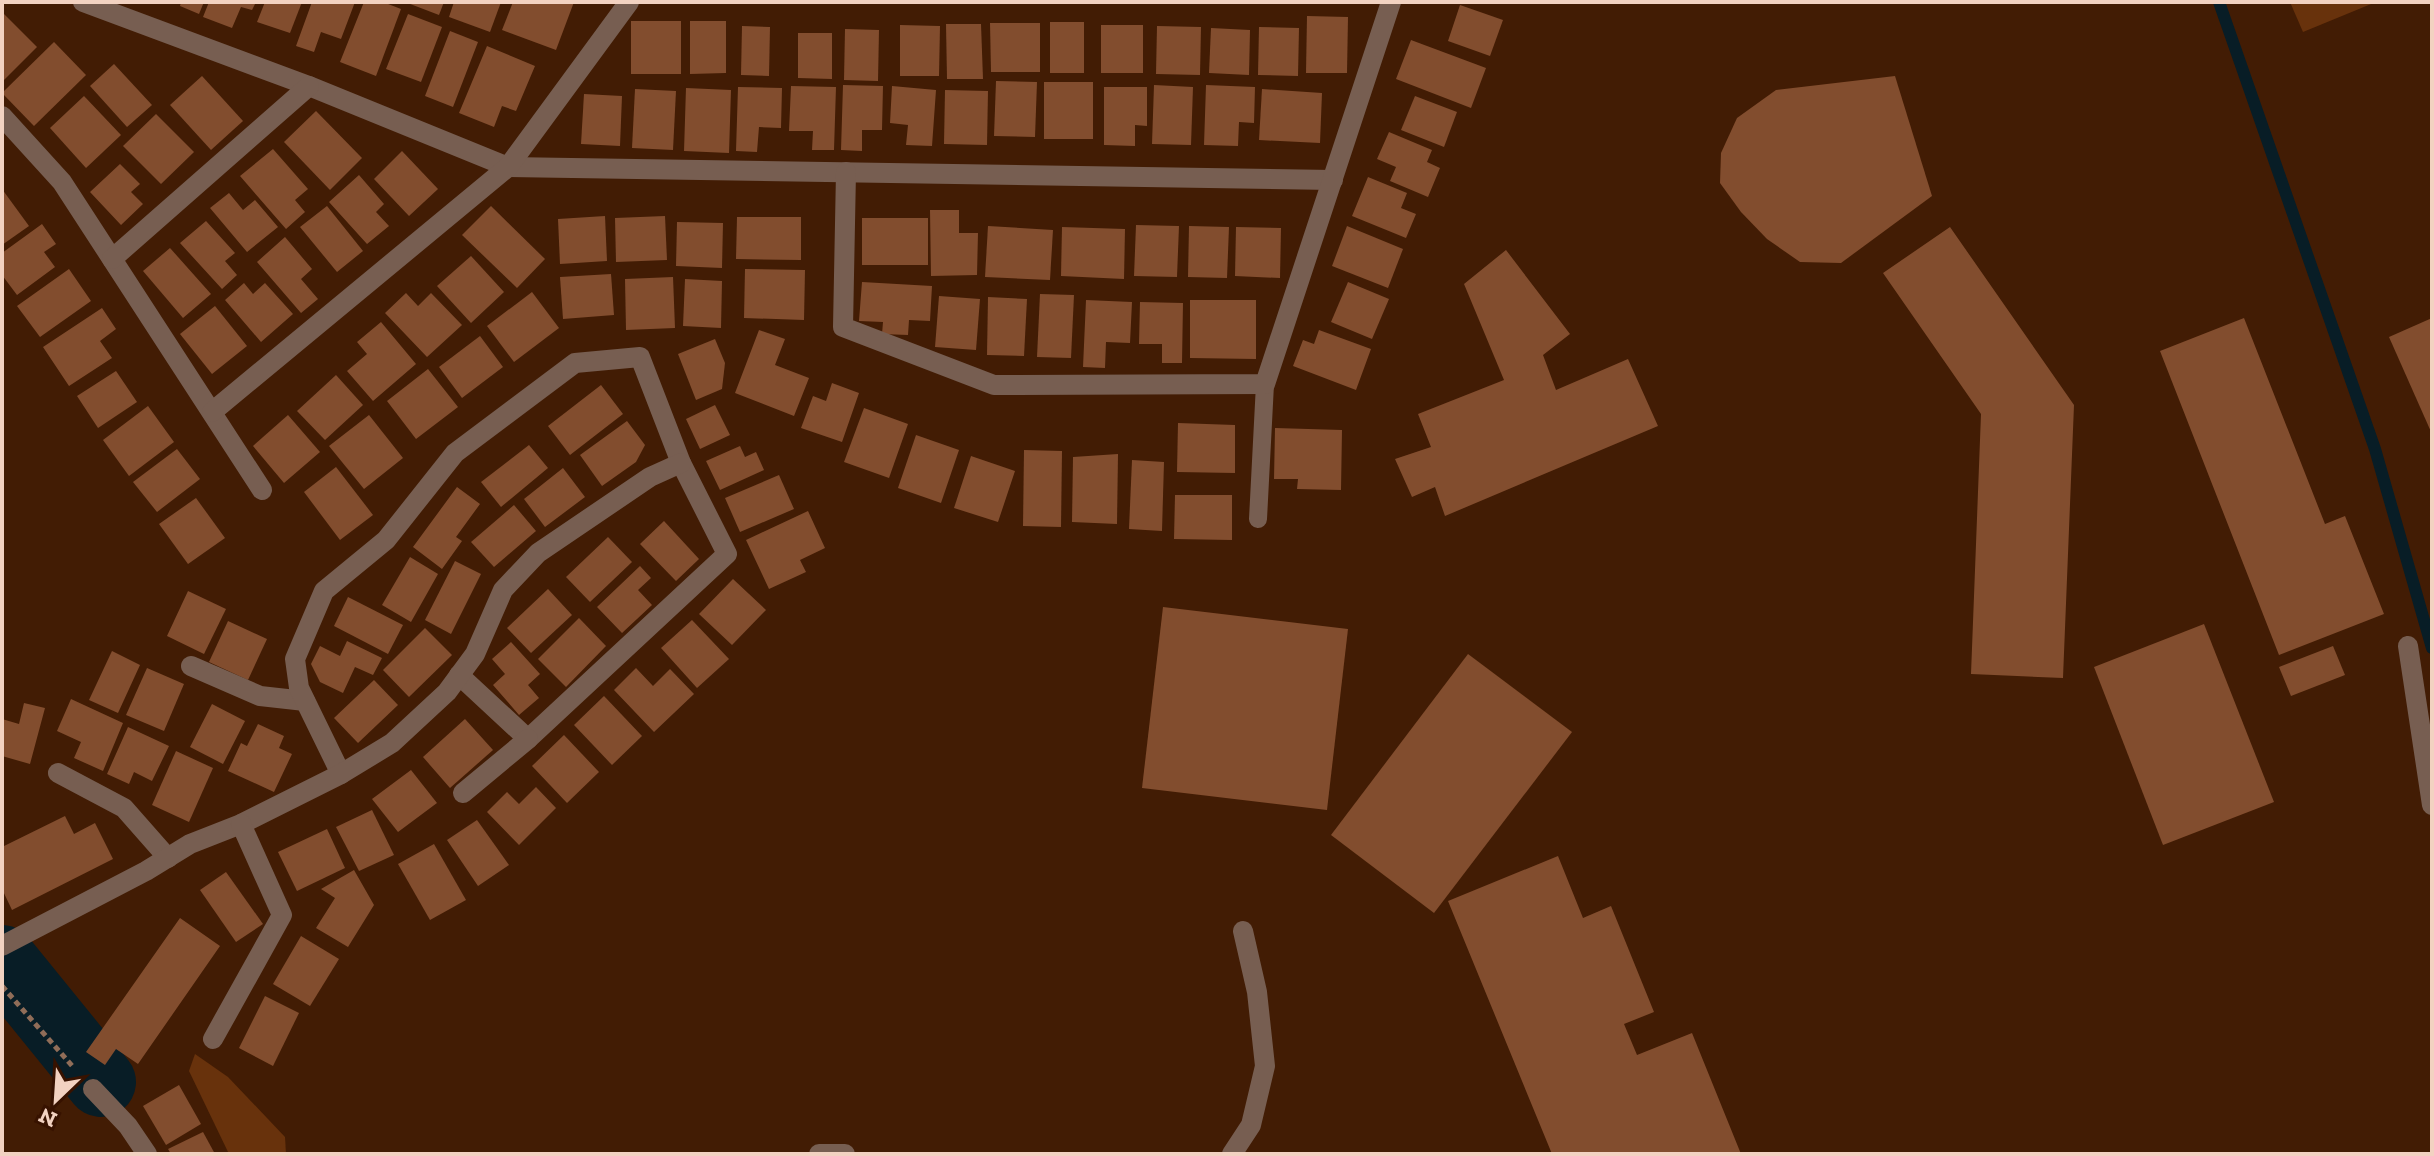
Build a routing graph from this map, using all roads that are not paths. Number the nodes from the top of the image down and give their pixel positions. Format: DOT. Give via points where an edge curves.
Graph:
graph roads {
  1 [pos="83,2"];
  2 [pos="629,2"];
  3 [pos="1391,2"];
  4 [pos="309,86"];
  5 [pos="2,116"];
  6 [pos="508,167"];
  7 [pos="846,172"];
  8 [pos="1333,180"];
  9 [pos="112,259"];
  10 [pos="1265,384"];
  11 [pos="212,412"];
  12 [pos="681,463"];
  13 [pos="262,490"];
  14 [pos="1258,519"];
  15 [pos="2408,646"];
  16 [pos="191,666"];
  17 [pos="459,675"];
  18 [pos="305,701"];
  19 [pos="528,739"];
  20 [pos="58,773"];
  21 [pos="341,774"];
  22 [pos="463,793"];
  23 [pos="2432,805"];
  24 [pos="241,824"];
  25 [pos="168,858"];
  26 [pos="1243,931"];
  27 [pos="2,946"];
  28 [pos="213,1039"];
  29 [pos="93,1089"];
  30 [pos="147,1154"];
  31 [pos="819,1154"];
  32 [pos="845,1154"];
  33 [pos="1232,1154"];
  1 -- 4 [label="street"];
  2 -- 6 [label="street"];
  3 -- 8 [label="street"];
  4 -- 6 [label="street"];
  4 -- 9 [label="street"];
  5 -- 9 [label="street" via="62,182"];
  6 -- 7 [label="street"];
  6 -- 11 [label="street"];
  7 -- 8 [label="street"];
  7 -- 10 [label="street" via="843,327 994,385"];
  8 -- 10 [label="street"];
  9 -- 11 [label="street"];
  10 -- 14 [label="lane"];
  11 -- 13 [label="street"];
  12 -- 17 [label="street" via="650,477 538,553 503,590 475,654"];
  12 -- 18 [label="street" via="640,357 575,363 455,453 386,540 324,591 295,659"];
  12 -- 19 [label="street" via="727,554"];
  15 -- 23 [label="street"];
  16 -- 18 [label="street" via="260,696"];
  17 -- 19 [label="street"];
  17 -- 21 [label="street" via="392,743"];
  18 -- 21 [label="street"];
  19 -- 22 [label="street"];
  20 -- 25 [label="street" via="124,808"];
  21 -- 24 [label="street"];
  24 -- 25 [label="street"];
  24 -- 28 [label="street" via="282,915"];
  25 -- 27 [label="street"];
  26 -- 33 [label="street" via="1257,992 1265,1066 1251,1125"];
  29 -- 30 [label="street"];
  31 -- 32 [label="street"];
}
